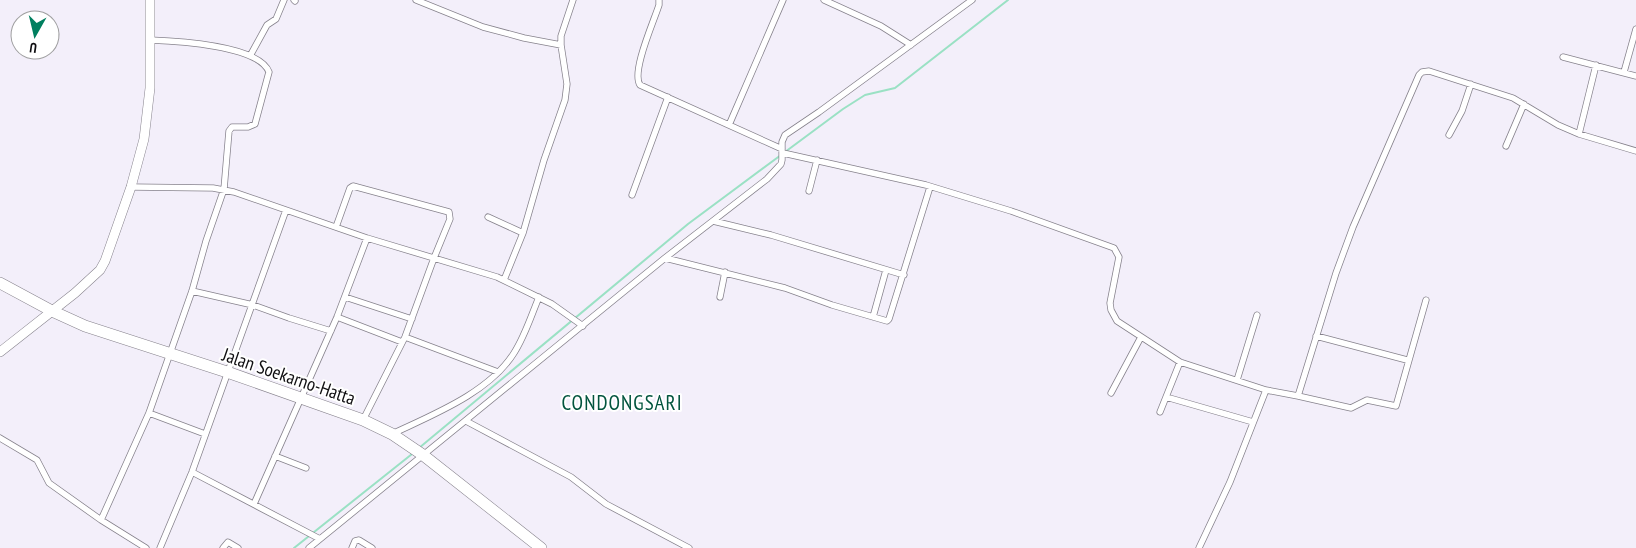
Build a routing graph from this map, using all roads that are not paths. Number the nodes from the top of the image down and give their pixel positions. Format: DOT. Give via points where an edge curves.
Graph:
graph roads {
  1 [pos="150,0"];
  2 [pos="284,0"];
  3 [pos="416,0"];
  4 [pos="573,0"];
  5 [pos="659,0"];
  6 [pos="783,0"];
  7 [pos="824,0"];
  8 [pos="972,0"];
  9 [pos="1636,29"];
  10 [pos="150,40"];
  11 [pos="911,44"];
  12 [pos="560,45"];
  13 [pos="250,56"];
  14 [pos="1563,57"];
  15 [pos="1596,65"];
  16 [pos="1624,72"];
  17 [pos="1636,76"];
  18 [pos="1470,84"];
  19 [pos="668,97"];
  20 [pos="1524,104"];
  21 [pos="729,125"];
  22 [pos="1579,134"];
  23 [pos="1449,135"];
  24 [pos="1506,146"];
  25 [pos="782,151"];
  26 [pos="1636,151"];
  27 [pos="816,160"];
  28 [pos="131,187"];
  29 [pos="930,187"];
  30 [pos="224,189"];
  31 [pos="809,191"];
  32 [pos="632,195"];
  33 [pos="286,210"];
  34 [pos="488,217"];
  35 [pos="713,221"];
  36 [pos="336,227"];
  37 [pos="523,232"];
  38 [pos="367,238"];
  39 [pos="434,258"];
  40 [pos="665,258"];
  41 [pos="886,270"];
  42 [pos="725,272"];
  43 [pos="904,275"];
  44 [pos="504,280"];
  45 [pos="0,282"];
  46 [pos="192,292"];
  47 [pos="345,297"];
  48 [pos="539,297"];
  49 [pos="720,298"];
  50 [pos="1426,300"];
  51 [pos="252,305"];
  52 [pos="52,311"];
  53 [pos="1257,315"];
  54 [pos="873,316"];
  55 [pos="337,317"];
  56 [pos="412,319"];
  57 [pos="583,326"];
  58 [pos="331,331"];
  59 [pos="1316,336"];
  60 [pos="1141,337"];
  61 [pos="403,339"];
  62 [pos="0,352"];
  63 [pos="170,353"];
  64 [pos="1408,360"];
  65 [pos="1180,362"];
  66 [pos="227,372"];
  67 [pos="498,372"];
  68 [pos="1237,380"];
  69 [pos="1266,390"];
  70 [pos="1111,393"];
  71 [pos="1298,396"];
  72 [pos="1166,397"];
  73 [pos="302,398"];
  74 [pos="1160,412"];
  75 [pos="148,413"];
  76 [pos="363,420"];
  77 [pos="466,421"];
  78 [pos="1254,422"];
  79 [pos="205,434"];
  80 [pos="392,434"];
  81 [pos="0,438"];
  82 [pos="419,452"];
  83 [pos="275,456"];
  84 [pos="306,468"];
  85 [pos="192,472"];
  86 [pos="254,504"];
  87 [pos="101,520"];
  88 [pos="320,539"];
  89 [pos="146,548"];
  90 [pos="160,548"];
  91 [pos="223,548"];
  92 [pos="238,548"];
  93 [pos="309,548"];
  94 [pos="352,548"];
  95 [pos="372,548"];
  96 [pos="541,548"];
  97 [pos="688,548"];
  98 [pos="1199,548"];
  1 -- 10 [label="main road"];
  2 -- 13 [label="street" via="276,18 268,25"];
  3 -- 12 [label="street" via="483,27"];
  4 -- 12 [label="street"];
  5 -- 19 [label="street" via="641,55 637,81"];
  6 -- 21 [label="street"];
  7 -- 11 [label="street" via="881,26"];
  8 -- 11 [label="street"];
  9 -- 16 [label="street"];
  10 -- 13 [label="street" via="207,44"];
  10 -- 28 [label="main road" via="150,103"];
  11 -- 25 [label="street" via="785,135"];
  12 -- 37 [label="street" via="567,84 565,100"];
  13 -- 30 [label="street" via="265,65 269,72 255,124 245,128 232,127 229,131"];
  14 -- 15 [label="street"];
  15 -- 16 [label="street"];
  15 -- 22 [label="street"];
  16 -- 17 [label="street"];
  18 -- 20 [label="street"];
  18 -- 23 [label="street" via="1462,111"];
  18 -- 59 [label="street" via="1429,71 1419,75 1353,227"];
  19 -- 21 [label="street"];
  19 -- 32 [label="street"];
  20 -- 22 [label="street"];
  20 -- 24 [label="street"];
  21 -- 25 [label="street"];
  22 -- 26 [label="street"];
  25 -- 27 [label="street"];
  25 -- 35 [label="street" via="781,164 767,179"];
  27 -- 29 [label="street"];
  27 -- 31 [label="street"];
  28 -- 30 [label="street"];
  28 -- 52 [label="main road" via="100,270"];
  29 -- 43 [label="street"];
  29 -- 60 [label="street" via="1011,211 1114,248 1119,258 1111,310 1117,321"];
  30 -- 33 [label="street"];
  30 -- 46 [label="street"];
  33 -- 36 [label="street"];
  33 -- 51 [label="street"];
  34 -- 37 [label="street"];
  35 -- 40 [label="street"];
  35 -- 41 [label="street"];
  36 -- 38 [label="street"];
  36 -- 39 [label="street" via="350,188 354,186 449,212 450,219"];
  37 -- 44 [label="street"];
  38 -- 39 [label="street"];
  38 -- 47 [label="street"];
  39 -- 44 [label="street"];
  39 -- 56 [label="street"];
  40 -- 42 [label="street"];
  40 -- 57 [label="street"];
  41 -- 43 [label="street"];
  41 -- 54 [label="street"];
  42 -- 49 [label="street"];
  42 -- 54 [label="street"];
  43 -- 54 [label="street" via="888,320"];
  44 -- 48 [label="street"];
  45 -- 52 [label="highway, Jalan Soekarno-Hatta"];
  46 -- 51 [label="street"];
  46 -- 63 [label="street"];
  47 -- 55 [label="street"];
  47 -- 56 [label="street"];
  48 -- 57 [label="street"];
  48 -- 67 [label="street" via="514,353"];
  50 -- 64 [label="street"];
  51 -- 58 [label="street"];
  51 -- 66 [label="street"];
  52 -- 62 [label="main road"];
  52 -- 63 [label="highway, Jalan Soekarno-Hatta" via="85,326"];
  53 -- 68 [label="street"];
  55 -- 58 [label="street"];
  55 -- 61 [label="street"];
  56 -- 61 [label="street"];
  57 -- 77 [label="street"];
  58 -- 73 [label="street"];
  59 -- 64 [label="street"];
  59 -- 71 [label="street"];
  60 -- 65 [label="street"];
  60 -- 70 [label="street"];
  61 -- 67 [label="street"];
  61 -- 76 [label="street"];
  63 -- 66 [label="highway, Jalan Soekarno-Hatta"];
  63 -- 75 [label="street"];
  64 -- 71 [label="street" via="1396,406 1367,400 1351,408"];
  65 -- 68 [label="street"];
  65 -- 72 [label="street"];
  66 -- 73 [label="highway, Jalan Soekarno-Hatta"];
  66 -- 79 [label="street"];
  67 -- 80 [label="street" via="460,401"];
  68 -- 69 [label="street"];
  69 -- 71 [label="street"];
  69 -- 78 [label="street"];
  72 -- 74 [label="street"];
  72 -- 78 [label="street"];
  73 -- 76 [label="highway, Jalan Soekarno-Hatta"];
  73 -- 83 [label="street"];
  75 -- 79 [label="street"];
  75 -- 87 [label="street"];
  76 -- 80 [label="highway, Jalan Soekarno-Hatta"];
  77 -- 82 [label="street"];
  77 -- 97 [label="street" via="571,477 606,504"];
  78 -- 98 [label="street"];
  79 -- 85 [label="street"];
  80 -- 82 [label="highway, Jalan Soekarno-Hatta"];
  81 -- 87 [label="street" via="37,460 49,483"];
  82 -- 88 [label="street"];
  82 -- 96 [label="highway, Jalan Soekarno-Hatta"];
  83 -- 84 [label="street"];
  83 -- 86 [label="street"];
  85 -- 86 [label="street"];
  85 -- 90 [label="street"];
  86 -- 88 [label="street"];
  87 -- 89 [label="street"];
  88 -- 93 [label="street"];
  91 -- 92 [label="street" via="228,542"];
  94 -- 95 [label="street" via="356,540"];
}
